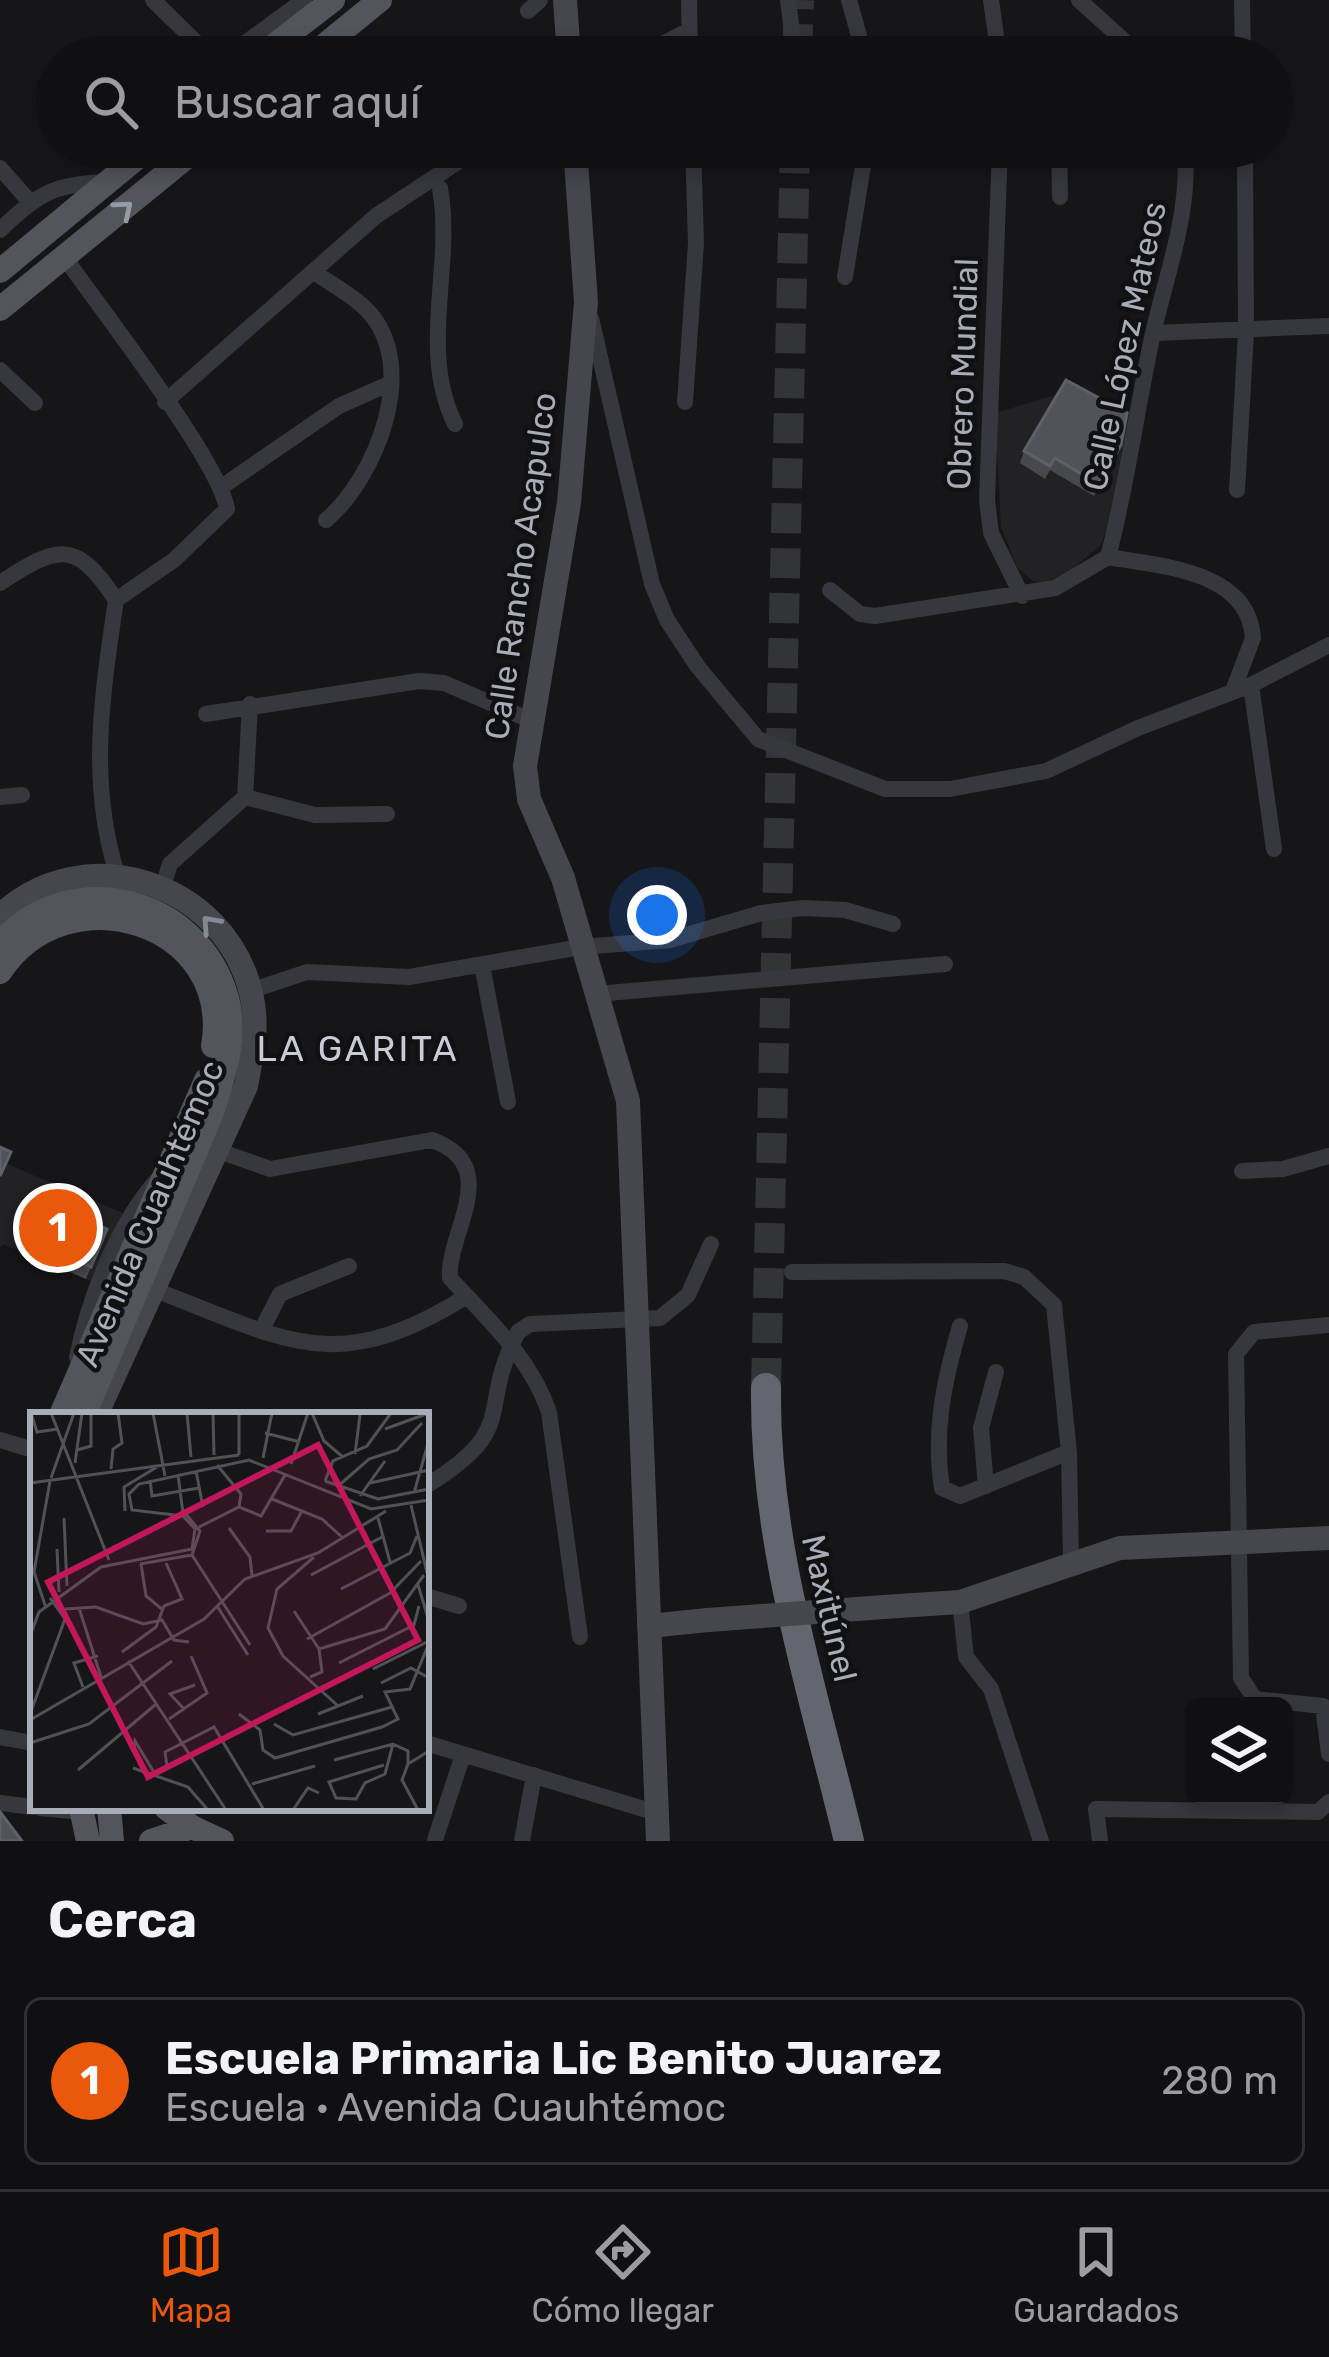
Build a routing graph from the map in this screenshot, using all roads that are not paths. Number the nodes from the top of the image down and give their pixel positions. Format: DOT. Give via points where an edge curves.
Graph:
graph roads {
  1 [pos="153,0"];
  2 [pos="304,0"];
  3 [pos="333,0"];
  4 [pos="380,0"];
  5 [pos="566,0"];
  6 [pos="689,0"];
  7 [pos="788,0"];
  8 [pos="849,0"];
  9 [pos="991,0"];
  10 [pos="1079,0"];
  11 [pos="1242,0"];
  12 [pos="284,7"];
  13 [pos="689,30"];
  14 [pos="190,36"];
  15 [pos="250,36"];
  16 [pos="286,36"];
  17 [pos="336,36"];
  18 [pos="568,36"];
  19 [pos="678,36"];
  20 [pos="689,36"];
  21 [pos="793,36"];
  22 [pos="859,36"];
  23 [pos="996,36"];
  24 [pos="1119,36"];
  25 [pos="1243,36"];
  26 [pos="0,168"];
  27 [pos="126,168"];
  28 [pos="174,168"];
  29 [pos="447,168"];
  30 [pos="576,168"];
  31 [pos="694,168"];
  32 [pos="863,168"];
  33 [pos="999,168"];
  34 [pos="1059,168"];
  35 [pos="1185,168"];
  36 [pos="1245,168"];
  37 [pos="110,182"];
  38 [pos="440,188"];
  39 [pos="1060,197"];
  40 [pos="30,202"];
  41 [pos="0,230"];
  42 [pos="65,258"];
  43 [pos="0,271"];
  44 [pos="314,272"];
  45 [pos="845,277"];
  46 [pos="586,302"];
  47 [pos="0,309"];
  48 [pos="1329,326"];
  49 [pos="1246,332"];
  50 [pos="1153,333"];
  51 [pos="0,370"];
  52 [pos="391,383"];
  53 [pos="166,402"];
  54 [pos="685,402"];
  55 [pos="35,403"];
  56 [pos="454,424"];
  57 [pos="220,488"];
  58 [pos="1237,490"];
  59 [pos="326,520"];
  60 [pos="1108,557"];
  61 [pos="0,583"];
  62 [pos="830,590"];
  63 [pos="1022,596"];
  64 [pos="116,600"];
  65 [pos="1329,645"];
  66 [pos="1242,687"];
  67 [pos="250,704"];
  68 [pos="206,714"];
  69 [pos="530,720"];
  70 [pos="22,795"];
  71 [pos="0,797"];
  72 [pos="245,797"];
  73 [pos="387,814"];
  74 [pos="1274,849"];
  75 [pos="117,874"];
  76 [pos="163,886"];
  77 [pos="0,916"];
  78 [pos="893,924"];
  79 [pos="0,943"];
  80 [pos="581,947"];
  81 [pos="945,964"];
  82 [pos="482,965"];
  83 [pos="0,972"];
  84 [pos="250,991"];
  85 [pos="596,994"];
  86 [pos="508,1102"];
  87 [pos="218,1151"];
  88 [pos="1329,1156"];
  89 [pos="1242,1171"];
  90 [pos="711,1244"];
  91 [pos="349,1266"];
  92 [pos="792,1272"];
  93 [pos="155,1290"];
  94 [pos="466,1296"];
  95 [pos="635,1323"];
  96 [pos="1329,1325"];
  97 [pos="960,1327"];
  98 [pos="261,1331"];
  99 [pos="511,1345"];
  100 [pos="996,1372"];
  101 [pos="766,1388"];
  102 [pos="62,1412"];
  103 [pos="85,1412"];
  104 [pos="97,1412"];
  105 [pos="0,1440"];
  106 [pos="30,1449"];
  107 [pos="1070,1452"];
  108 [pos="429,1484"];
  109 [pos="986,1486"];
  110 [pos="1329,1538"];
  111 [pos="1242,1544"];
  112 [pos="1071,1563"];
  113 [pos="429,1597"];
  114 [pos="960,1602"];
  115 [pos="459,1606"];
  116 [pos="649,1626"];
  117 [pos="580,1636"];
  118 [pos="808,1671"];
  119 [pos="0,1737"];
  120 [pos="30,1742"];
  121 [pos="429,1744"];
  122 [pos="463,1754"];
  123 [pos="1329,1754"];
  124 [pos="534,1775"];
  125 [pos="1329,1802"];
  126 [pos="0,1803"];
  127 [pos="30,1807"];
  128 [pos="82,1811"];
  129 [pos="109,1811"];
  130 [pos="657,1813"];
  131 [pos="196,1818"];
  132 [pos="219,1840"];
  133 [pos="435,1840"];
  134 [pos="88,1841"];
  135 [pos="112,1841"];
  136 [pos="151,1841"];
  137 [pos="522,1841"];
  138 [pos="658,1841"];
  139 [pos="849,1841"];
  140 [pos="867,1841"];
  141 [pos="1041,1841"];
  142 [pos="1100,1841"];
  1 -- 14 [label="street"];
  2 -- 12 [label="street"];
  3 -- 16 [label="main road"];
  4 -- 17 [label="main road"];
  5 -- 18 [label="main road"];
  6 -- 13 [label="street"];
  7 -- 21 [label="street"];
  8 -- 22 [label="street"];
  9 -- 23 [label="street"];
  10 -- 24 [label="street"];
  11 -- 25 [label="street"];
  12 -- 15 [label="street"];
  13 -- 19 [label="street"];
  13 -- 20 [label="street"];
  26 -- 40 [label="street"];
  27 -- 37 [label="main road"];
  42 -- 28 [label="main road, one-way"];
  29 -- 44 [label="street"];
  30 -- 46 [label="main road, Calle Rancho Acapulco"];
  31 -- 54 [label="street"];
  32 -- 45 [label="street"];
  33 -- 63 [label="street, Obrero Mundial" via="987,500 991,532"];
  34 -- 39 [label="street"];
  35 -- 50 [label="street, Calle López Mateos" via="1184,222"];
  36 -- 49 [label="street"];
  37 -- 40 [label="street" via="66,183"];
  37 -- 43 [label="main road"];
  38 -- 56 [label="street" via="446,225 439,386"];
  40 -- 41 [label="street"];
  42 -- 47 [label="main road"];
  42 -- 53 [label="street"];
  44 -- 52 [label="street" via="368,311 382,335"];
  44 -- 53 [label="street"];
  46 -- 66 [label="street" via="652,584 698,667 758,739 885,789 950,788 1046,771"];
  46 -- 69 [label="main road, Calle Rancho Acapulco" via="568,503"];
  48 -- 49 [label="street"];
  49 -- 50 [label="street"];
  49 -- 58 [label="street"];
  50 -- 60 [label="street, Calle López Mateos"];
  51 -- 55 [label="street"];
  52 -- 57 [label="street" via="338,406"];
  52 -- 59 [label="street" via="369,466"];
  53 -- 57 [label="street"];
  57 -- 64 [label="street" via="226,508 174,560"];
  60 -- 63 [label="street" via="1055,588"];
  60 -- 66 [label="street" via="1189,571 1242,604 1253,638"];
  61 -- 64 [label="street" via="53,552 73,554 89,561"];
  62 -- 63 [label="street" via="875,616"];
  64 -- 75 [label="street" via="97,773"];
  65 -- 66 [label="street"];
  66 -- 74 [label="street"];
  67 -- 68 [label="street"];
  67 -- 69 [label="street" via="419,681 444,683"];
  67 -- 72 [label="street"];
  69 -- 80 [label="main road, Calle Rancho Acapulco" via="530,799"];
  70 -- 71 [label="street"];
  72 -- 73 [label="street" via="315,814"];
  72 -- 76 [label="street" via="170,864"];
  75 -- 76 [label="main road, Avenida Cuauhtémoc"];
  75 -- 77 [label="main road, Avenida Cuauhtémoc" via="47,884"];
  84 -- 76 [label="main road, Avenida Cuauhtémoc, one-way" via="213,926"];
  78 -- 80 [label="street" via="803,908 670,940"];
  79 -- 103 [label="main road, Avenida Cuauhtémoc" via="52,907 116,898 170,918 195,939 228,1002 224,1075 211,1115"];
  80 -- 82 [label="street"];
  80 -- 85 [label="main road, Calle Rancho Acapulco"];
  81 -- 85 [label="street"];
  82 -- 84 [label="street" via="409,977 307,972"];
  82 -- 86 [label="street"];
  83 -- 102 [label="main road, Avenida Cuauhtémoc" via="23,943 57,923 86,916 135,922 183,951 201,976 214,1034 209,1071 173,1161"];
  84 -- 87 [label="main road, Avenida Cuauhtémoc" via="256,1035 246,1086"];
  85 -- 95 [label="main road, Calle Rancho Acapulco" via="628,1101"];
  87 -- 93 [label="main road, Avenida Cuauhtémoc"];
  87 -- 94 [label="street" via="270,1169 412,1140 448,1146 468,1179 449,1262"];
  88 -- 89 [label="street"];
  90 -- 95 [label="street" via="688,1294 660,1318"];
  91 -- 98 [label="street" via="280,1294"];
  92 -- 107 [label="street" via="1024,1277 1054,1305"];
  93 -- 98 [label="street"];
  93 -- 104 [label="main road, Avenida Cuauhtémoc"];
  94 -- 98 [label="street" via="377,1342 344,1347"];
  94 -- 99 [label="street"];
  95 -- 99 [label="street" via="530,1324"];
  95 -- 116 [label="main road, Calle Rancho Acapulco"];
  96 -- 111 [label="street" via="1254,1332 1236,1354"];
  97 -- 109 [label="street" via="936,1451 947,1494"];
  99 -- 108 [label="street" via="485,1441"];
  99 -- 117 [label="street" via="539,1382 549,1412"];
  100 -- 109 [label="street" via="981,1428"];
  101 -- 118 [label="highway, Maxitúnel" via="781,1577"];
  105 -- 106 [label="street"];
  107 -- 109 [label="street"];
  107 -- 112 [label="street"];
  110 -- 111 [label="main road"];
  111 -- 112 [label="main road" via="1120,1548"];
  111 -- 123 [label="street" via="1245,1692 1323,1706"];
  112 -- 114 [label="main road"];
  113 -- 115 [label="street"];
  114 -- 116 [label="main road, bridge"];
  114 -- 141 [label="street" via="966,1657 991,1689"];
  116 -- 130 [label="main road, Calle Rancho Acapulco"];
  118 -- 139 [label="highway, Maxitúnel"];
  118 -- 140 [label="highway"];
  119 -- 120 [label="street"];
  121 -- 122 [label="street"];
  122 -- 124 [label="street"];
  122 -- 133 [label="street"];
  124 -- 130 [label="street"];
  124 -- 137 [label="street"];
  125 -- 142 [label="street" via="1318,1811 1096,1809"];
  126 -- 127 [label="street"];
  128 -- 134 [label="main road"];
  129 -- 135 [label="main road"];
  130 -- 138 [label="main road, Calle Rancho Acapulco"];
  131 -- 132 [label="main road"];
  131 -- 136 [label="main road"];
}
